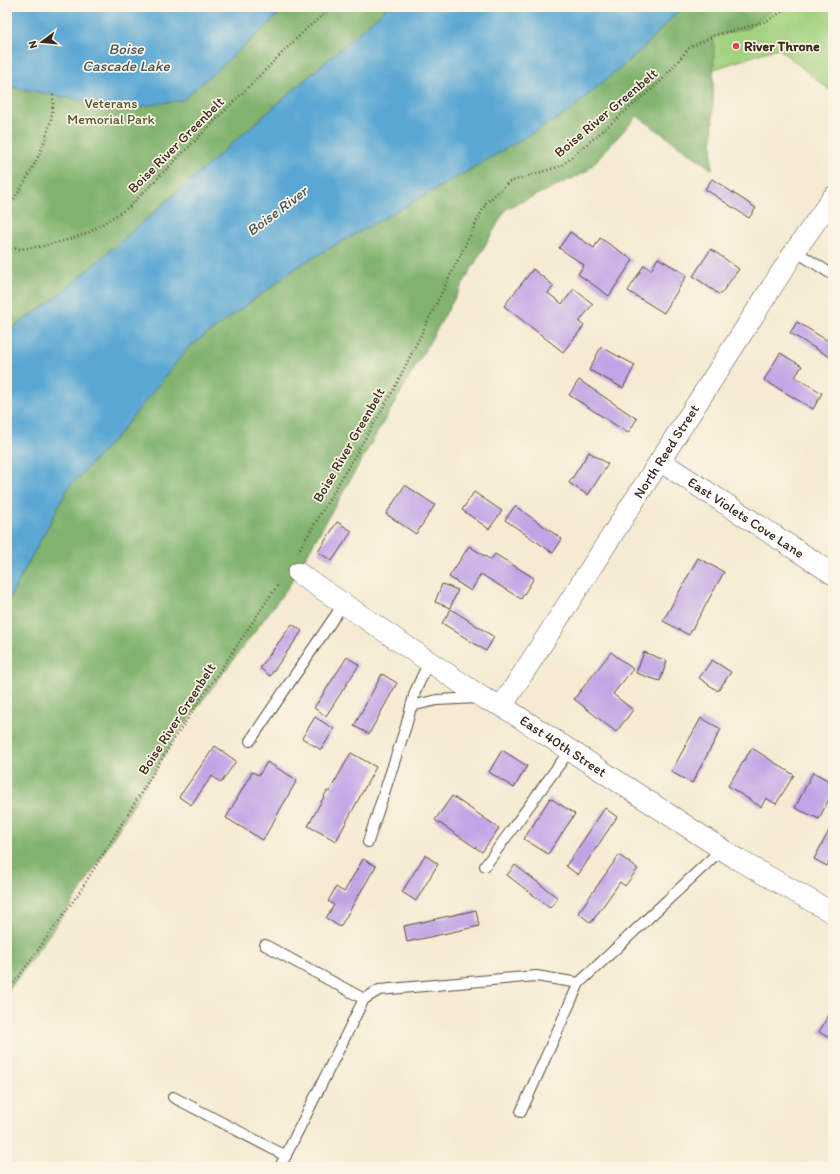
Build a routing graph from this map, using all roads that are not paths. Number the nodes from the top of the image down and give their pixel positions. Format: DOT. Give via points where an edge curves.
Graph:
graph roads {
  1 [pos="833,197"];
  2 [pos="795,251"];
  3 [pos="833,275"];
  4 [pos="660,461"];
  5 [pos="292,569"];
  6 [pos="833,574"];
  7 [pos="344,603"];
  8 [pos="429,660"];
  9 [pos="483,698"];
  10 [pos="411,706"];
  11 [pos="502,706"];
  12 [pos="250,741"];
  13 [pos="570,750"];
  14 [pos="368,842"];
  15 [pos="722,849"];
  16 [pos="485,866"];
  17 [pos="833,913"];
  18 [pos="265,945"];
  19 [pos="579,983"];
  20 [pos="364,999"];
  21 [pos="174,1098"];
  22 [pos="521,1112"];
  23 [pos="286,1156"];
  24 [pos="280,1167"];
  1 -- 2 [label="street, North Reed Street"];
  2 -- 3 [label="lane"];
  2 -- 4 [label="street, North Reed Street"];
  4 -- 6 [label="street, East Violets Cove Lane"];
  4 -- 11 [label="street, North Reed Street"];
  5 -- 7 [label="street, East 40th Street"];
  7 -- 8 [label="street, East 40th Street"];
  7 -- 12 [label="lane"];
  8 -- 9 [label="street, East 40th Street"];
  8 -- 10 [label="lane"];
  9 -- 10 [label="lane" via="437,700"];
  9 -- 11 [label="street, East 40th Street"];
  10 -- 14 [label="lane"];
  11 -- 13 [label="street, East 40th Street"];
  13 -- 15 [label="street, East 40th Street"];
  13 -- 16 [label="lane"];
  15 -- 17 [label="street, East 40th Street"];
  15 -- 19 [label="lane"];
  18 -- 20 [label="lane"];
  19 -- 20 [label="lane" via="536,976 379,990"];
  19 -- 22 [label="lane"];
  20 -- 23 [label="lane"];
  21 -- 23 [label="lane"];
  23 -- 24 [label="lane"];
}
